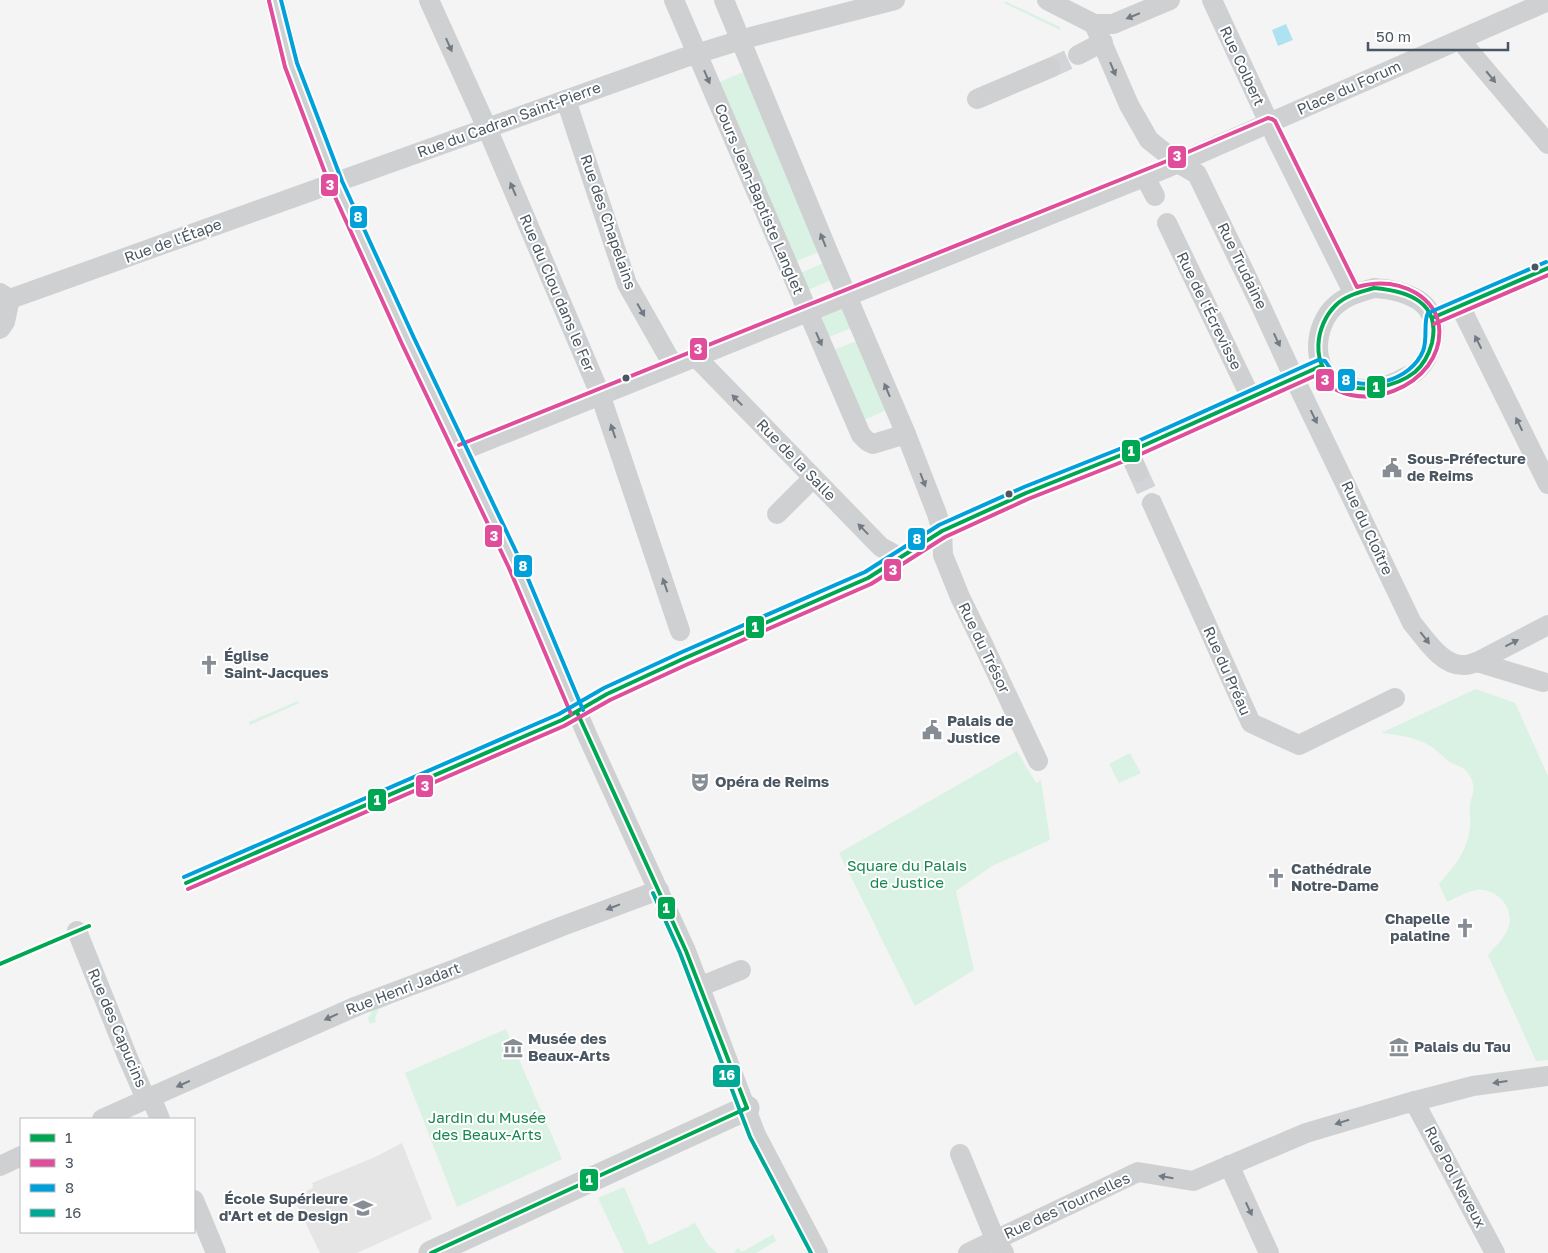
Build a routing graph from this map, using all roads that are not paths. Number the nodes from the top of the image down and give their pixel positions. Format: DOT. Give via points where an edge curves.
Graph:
graph roads {
  1 [pos="275,0"];
  2 [pos="430,0"];
  3 [pos="674,0"];
  4 [pos="724,0"];
  5 [pos="895,0"];
  6 [pos="1047,0"];
  7 [pos="1170,0"];
  8 [pos="1212,0"];
  9 [pos="1546,1"];
  10 [pos="1094,24"];
  11 [pos="741,40"];
  12 [pos="1460,40"];
  13 [pos="1103,42"];
  14 [pos="690,55"];
  15 [pos="1078,55"];
  16 [pos="1050,68"];
  17 [pos="977,99"];
  18 [pos="566,100"];
  19 [pos="1269,124"];
  20 [pos="487,128"];
  21 [pos="1548,144"];
  22 [pos="1178,163"];
  23 [pos="1145,177"];
  24 [pos="336,182"];
  25 [pos="1155,196"];
  26 [pos="1167,224"];
  27 [pos="1548,268"];
  28 [pos="1354,294"];
  29 [pos="5,296"];
  30 [pos="847,296"];
  31 [pos="1460,306"];
  32 [pos="808,312"];
  33 [pos="1432,318"];
  34 [pos="0,329"];
  35 [pos="695,356"];
  36 [pos="673,365"];
  37 [pos="1321,366"];
  38 [pos="1295,378"];
  39 [pos="600,394"];
  40 [pos="1251,398"];
  41 [pos="906,434"];
  42 [pos="461,450"];
  43 [pos="1129,452"];
  44 [pos="1138,472"];
  45 [pos="813,478"];
  46 [pos="1548,484"];
  47 [pos="1154,508"];
  48 [pos="777,514"];
  49 [pos="942,531"];
  50 [pos="901,558"];
  51 [pos="1548,625"];
  52 [pos="680,631"];
  53 [pos="1477,662"];
  54 [pos="1546,681"];
  55 [pos="1395,698"];
  56 [pos="1038,761"];
  57 [pos="659,890"];
  58 [pos="77,931"];
  59 [pos="741,970"];
  60 [pos="699,987"];
  61 [pos="1548,1076"];
  62 [pos="149,1098"];
  63 [pos="1414,1101"];
  64 [pos="747,1108"];
  65 [pos="104,1118"];
  66 [pos="159,1118"];
  67 [pos="960,1154"];
  68 [pos="20,1156"];
  69 [pos="1229,1165"];
  70 [pos="0,1166"];
  71 [pos="195,1202"];
  72 [pos="1000,1246"];
  73 [pos="216,1253"];
  74 [pos="431,1253"];
  75 [pos="818,1253"];
  76 [pos="968,1253"];
  77 [pos="1269,1253"];
  78 [pos="1495,1253"];
  1 -- 24 [label="street" via="291,65"];
  2 -- 20 [label="street, Rue du Clou dans le Fer, one-way"];
  3 -- 14 [label="street, Cours Jean-Baptiste Langlet"];
  4 -- 11 [label="street"];
  5 -- 11 [label="street, Rue du Cadran Saint-Pierre"];
  6 -- 10 [label="street"];
  7 -- 10 [label="street, one-way" via="1113,24"];
  8 -- 19 [label="street, Rue Colbert"];
  9 -- 12 [label="street, Place du Forum"];
  10 -- 13 [label="street"];
  11 -- 14 [label="street, Rue du Cadran Saint-Pierre"];
  30 -- 11 [label="street, one-way"];
  12 -- 19 [label="street, Place du Forum"];
  12 -- 21 [label="street, one-way"];
  13 -- 15 [label="street"];
  13 -- 22 [label="street, one-way" via="1129,105 1149,140"];
  14 -- 18 [label="street, Rue du Cadran Saint-Pierre"];
  14 -- 32 [label="street, Cours Jean-Baptiste Langlet, one-way"];
  16 -- 17 [label="street"];
  18 -- 20 [label="street, Rue du Cadran Saint-Pierre"];
  18 -- 36 [label="street, Rue des Chapelains, one-way" via="627,284"];
  19 -- 22 [label="street, Place du Forum"];
  19 -- 28 [label="street, Rue Colbert"];
  20 -- 24 [label="street, Rue du Cadran Saint-Pierre"];
  39 -- 20 [label="street, Rue du Clou dans le Fer, one-way"];
  22 -- 23 [label="street, Place du Forum"];
  22 -- 38 [label="street, Rue Trudaine, one-way" via="1197,174"];
  23 -- 25 [label="street"];
  23 -- 30 [label="street, Place du Forum"];
  24 -- 29 [label="street, Rue de l'Étape"];
  24 -- 42 [label="street"];
  26 -- 40 [label="street, Rue de l'Écrevisse"];
  27 -- 31 [label="street"];
  28 -- 33 [label="street" via="1374,288 1391,289 1422,303"];
  28 -- 37 [label="street" via="1336,305 1326,318 1319,336"];
  29 -- 34 [label="street" via="6,322"];
  30 -- 32 [label="street, Place du Forum"];
  41 -- 30 [label="street, one-way"];
  31 -- 33 [label="street"];
  46 -- 31 [label="street, one-way"];
  32 -- 35 [label="street, Place du Forum"];
  32 -- 41 [label="street, Cours Jean-Baptiste Langlet, one-way" via="861,435 873,444"];
  33 -- 37 [label="street" via="1434,339 1428,356 1416,371 1393,385 1370,390 1349,388 1332,380"];
  35 -- 36 [label="street, Place du Forum"];
  45 -- 35 [label="street, Rue de la Salle, one-way"];
  36 -- 39 [label="street, Place du Forum"];
  37 -- 38 [label="street"];
  38 -- 40 [label="street"];
  38 -- 53 [label="street, Rue du Cloître, one-way" via="1412,623 1437,654 1456,664"];
  39 -- 42 [label="street, Place du Forum"];
  52 -- 39 [label="street, Rue du Clou dans le Fer, one-way"];
  40 -- 43 [label="street"];
  41 -- 49 [label="street, one-way"];
  42 -- 57 [label="street"];
  43 -- 44 [label="street"];
  43 -- 49 [label="street"];
  45 -- 48 [label="street"];
  50 -- 45 [label="street, Rue de la Salle, one-way" via="881,547"];
  47 -- 55 [label="street, Rue du Préau" via="1251,723 1299,745"];
  49 -- 56 [label="street, Rue du Trésor" via="942,551 960,597"];
  53 -- 51 [label="street, one-way"];
  53 -- 54 [label="street"];
  57 -- 60 [label="street"];
  57 -- 62 [label="street, Rue Henri Jadart, one-way" via="356,1006"];
  58 -- 62 [label="street, Rue des Capucins" via="128,1058"];
  59 -- 60 [label="street"];
  60 -- 64 [label="street"];
  61 -- 63 [label="street, one-way" via="1473,1086"];
  62 -- 65 [label="street, Rue Henri Jadart"];
  62 -- 66 [label="street, Rue des Capucins"];
  63 -- 69 [label="street, one-way" via="1306,1133"];
  63 -- 78 [label="street, Rue Pol Neveux"];
  64 -- 74 [label="street"];
  64 -- 75 [label="street" via="756,1135"];
  67 -- 72 [label="street"];
  68 -- 70 [label="street"];
  69 -- 72 [label="street, Rue des Tournelles, one-way" via="1193,1180 1138,1172"];
  69 -- 77 [label="street, one-way"];
  71 -- 73 [label="street"];
  72 -- 76 [label="street, Rue des Tournelles"];
}
